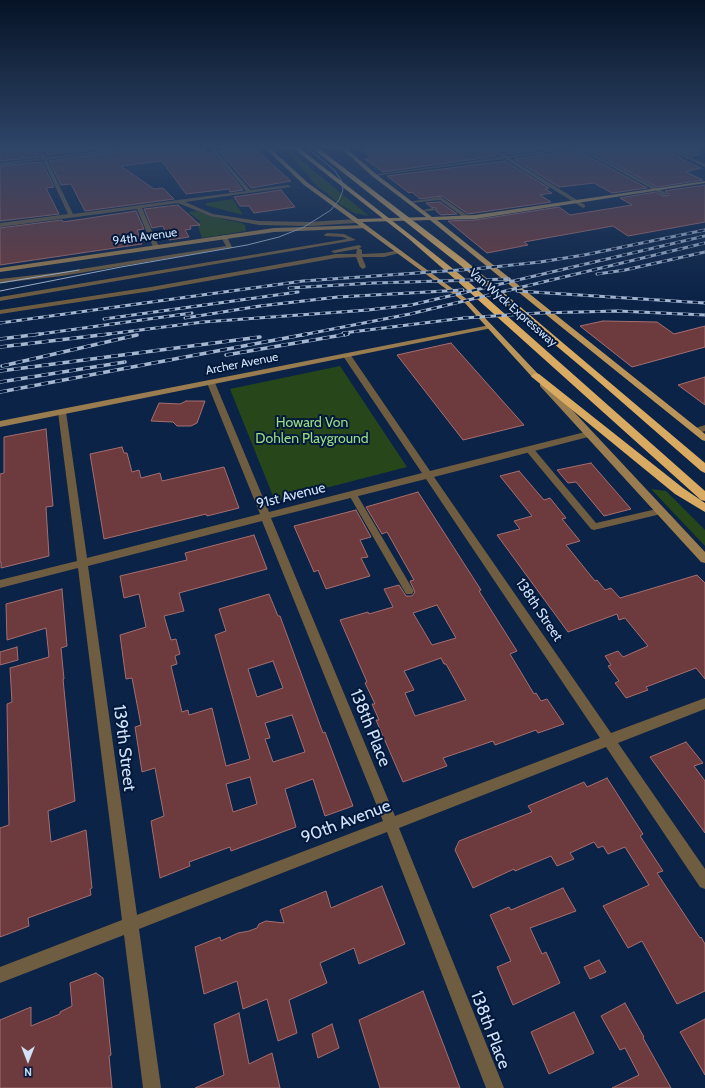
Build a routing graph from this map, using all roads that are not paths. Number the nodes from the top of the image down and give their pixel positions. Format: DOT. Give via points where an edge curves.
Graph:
graph roads {
  1 [pos="64,199"];
  2 [pos="195,199"];
  3 [pos="327,199"];
  4 [pos="361,199"];
  5 [pos="380,199"];
  6 [pos="405,199"];
  7 [pos="438,199"];
  8 [pos="442,199"];
  9 [pos="571,199"];
  10 [pos="598,199"];
  11 [pos="632,199"];
  12 [pos="177,201"];
  13 [pos="576,202"];
  14 [pos="427,204"];
  15 [pos="413,205"];
  16 [pos="583,206"];
  17 [pos="139,207"];
  18 [pos="435,211"];
  19 [pos="424,213"];
  20 [pos="72,216"];
  21 [pos="432,219"];
  22 [pos="356,221"];
  23 [pos="468,221"];
  24 [pos="0,225"];
  25 [pos="445,225"];
  26 [pos="366,227"];
  27 [pos="377,227"];
  28 [pos="384,227"];
  29 [pos="327,235"];
  30 [pos="224,237"];
  31 [pos="353,240"];
  32 [pos="156,247"];
  33 [pos="359,247"];
  34 [pos="400,252"];
  35 [pos="359,255"];
  36 [pos="363,267"];
  37 [pos="0,270"];
  38 [pos="0,281"];
  39 [pos="0,299"];
  40 [pos="0,307"];
  41 [pos="0,312"];
  42 [pos="490,327"];
  43 [pos="347,356"];
  44 [pos="536,376"];
  45 [pos="211,383"];
  46 [pos="62,412"];
  47 [pos="0,424"];
  48 [pos="705,428"];
  49 [pos="696,431"];
  50 [pos="589,434"];
  51 [pos="668,436"];
  52 [pos="705,438"];
  53 [pos="530,450"];
  54 [pos="705,457"];
  55 [pos="705,469"];
  56 [pos="429,475"];
  57 [pos="353,495"];
  58 [pos="705,497"];
  59 [pos="705,508"];
  60 [pos="661,511"];
  61 [pos="266,517"];
  62 [pos="705,559"];
  63 [pos="83,563"];
  64 [pos="0,584"];
  65 [pos="409,591"];
  66 [pos="705,703"];
  67 [pos="609,740"];
  68 [pos="391,824"];
  69 [pos="705,882"];
  70 [pos="130,924"];
  71 [pos="0,975"];
  72 [pos="152,1088"];
  73 [pos="494,1088"];
  1 -- 20 [label="street"];
  2 -- 12 [label="street"];
  3 -- 22 [label="main road, Van Wyck Expressway"];
  4 -- 58 [label="highway, Van Wyck Expressway" via="459,278"];
  5 -- 51 [label="highway, Van Wyck Expressway" via="462,263"];
  6 -- 15 [label="main road, Van Wyck Expressway"];
  7 -- 15 [label="lane"];
  8 -- 23 [label="lane"];
  9 -- 13 [label="street"];
  10 -- 13 [label="main road"];
  11 -- 16 [label="main road"];
  12 -- 17 [label="street"];
  12 -- 22 [label="street" via="212,215 258,223"];
  13 -- 16 [label="street"];
  13 -- 23 [label="main road"];
  14 -- 15 [label="lane"];
  15 -- 19 [label="main road, Van Wyck Expressway"];
  16 -- 23 [label="main road"];
  17 -- 20 [label="street"];
  17 -- 32 [label="street"];
  18 -- 19 [label="lane"];
  19 -- 21 [label="main road, Van Wyck Expressway"];
  20 -- 24 [label="street"];
  21 -- 22 [label="main road"];
  21 -- 23 [label="main road"];
  21 -- 25 [label="main road, Van Wyck Expressway"];
  22 -- 26 [label="main road, Van Wyck Expressway"];
  25 -- 28 [label="main road"];
  25 -- 49 [label="main road, Van Wyck Expressway" via="562,325"];
  26 -- 27 [label="main road"];
  26 -- 30 [label="main road, 94th Avenue" via="295,228"];
  26 -- 34 [label="main road, Van Wyck Expressway"];
  29 -- 31 [label="lane"];
  30 -- 32 [label="main road, 94th Avenue"];
  30 -- 38 [label="lane" via="228,247 62,274"];
  31 -- 33 [label="lane"];
  31 -- 39 [label="lane"];
  32 -- 37 [label="main road, 94th Avenue"];
  33 -- 35 [label="lane"];
  33 -- 40 [label="lane"];
  34 -- 35 [label="lane"];
  34 -- 42 [label="main road, Van Wyck Expressway" via="466,300"];
  35 -- 36 [label="lane"];
  35 -- 41 [label="lane"];
  42 -- 43 [label="main road, Archer Avenue"];
  42 -- 44 [label="main road, Van Wyck Expressway"];
  43 -- 45 [label="main road, Archer Avenue"];
  43 -- 56 [label="street, 138th Street"];
  44 -- 50 [label="main road, Van Wyck Expressway"];
  44 -- 59 [label="highway" via="679,491"];
  45 -- 46 [label="main road, Archer Avenue"];
  45 -- 61 [label="street, 138th Place"];
  46 -- 47 [label="main road, Archer Avenue"];
  46 -- 63 [label="street, 139th Street"];
  48 -- 49 [label="street"];
  49 -- 52 [label="main road, Van Wyck Expressway"];
  50 -- 53 [label="street, 91st Avenue"];
  50 -- 60 [label="main road, Van Wyck Expressway"];
  51 -- 54 [label="highway"];
  51 -- 55 [label="highway, Van Wyck Expressway"];
  53 -- 56 [label="street, 91st Avenue"];
  53 -- 60 [label="lane" via="594,527"];
  56 -- 57 [label="street, 91st Avenue"];
  56 -- 67 [label="street, 138th Street"];
  57 -- 61 [label="street, 91st Avenue"];
  57 -- 65 [label="lane"];
  60 -- 62 [label="main road, Van Wyck Expressway"];
  61 -- 63 [label="street, 91st Avenue"];
  61 -- 68 [label="street, 138th Place"];
  63 -- 64 [label="street, 91st Avenue"];
  63 -- 70 [label="street, 139th Street"];
  66 -- 67 [label="street, 90th Avenue"];
  67 -- 68 [label="street, 90th Avenue"];
  67 -- 69 [label="street, 138th Street"];
  68 -- 70 [label="street, 90th Avenue"];
  68 -- 73 [label="street, 138th Place"];
  70 -- 71 [label="street, 90th Avenue"];
  70 -- 72 [label="street, 139th Street"];
}
